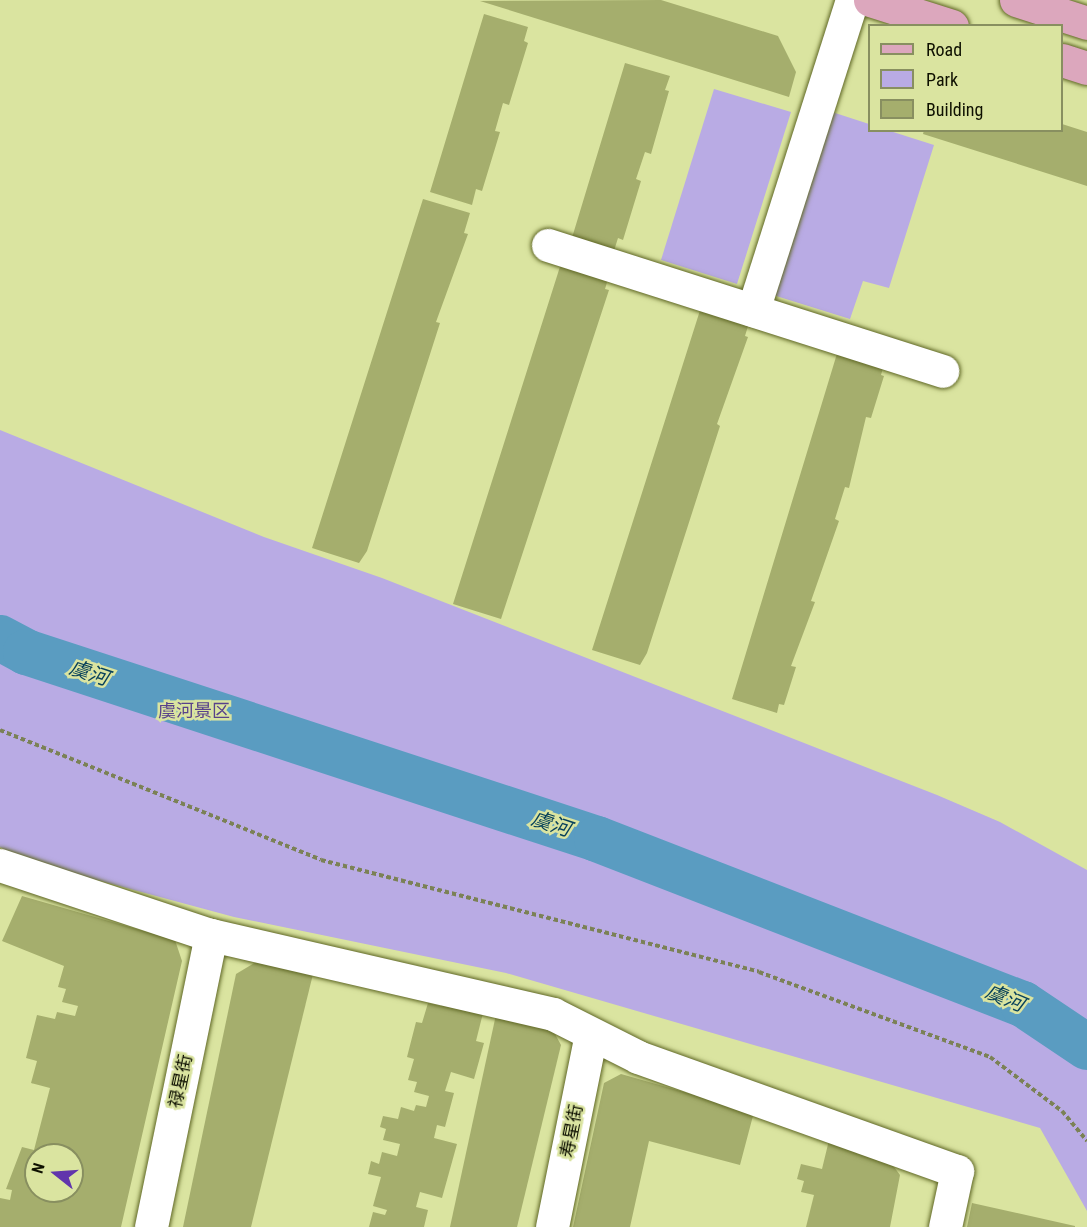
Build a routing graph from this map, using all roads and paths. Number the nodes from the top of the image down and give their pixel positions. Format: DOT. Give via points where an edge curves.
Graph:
graph roads {
  1 [pos="852,0"];
  2 [pos="870,0"];
  3 [pos="1016,0"];
  4 [pos="1087,22"];
  5 [pos="945,24"];
  6 [pos="1063,60"];
  7 [pos="1087,68"];
  8 [pos="548,245"];
  9 [pos="753,310"];
  10 [pos="942,371"];
  11 [pos="0,730"];
  12 [pos="0,865"];
  13 [pos="212,935"];
  14 [pos="591,1034"];
  15 [pos="1087,1141"];
  16 [pos="151,1227"];
  17 [pos="552,1227"];
  18 [pos="945,1227"];
  1 -- 9 [label="street"];
  2 -- 5 [label="main road"];
  3 -- 4 [label="main road"];
  6 -- 7 [label="main road"];
  8 -- 9 [label="street"];
  9 -- 10 [label="street"];
  11 -- 15 [label="path" via="321,860 759,972 990,1057 1062,1112"];
  12 -- 13 [label="street"];
  13 -- 14 [label="street" via="553,1014"];
  13 -- 16 [label="street, 禄星街"];
  14 -- 17 [label="street, 寿星街"];
  14 -- 18 [label="street" via="638,1057 957,1171"];
}
